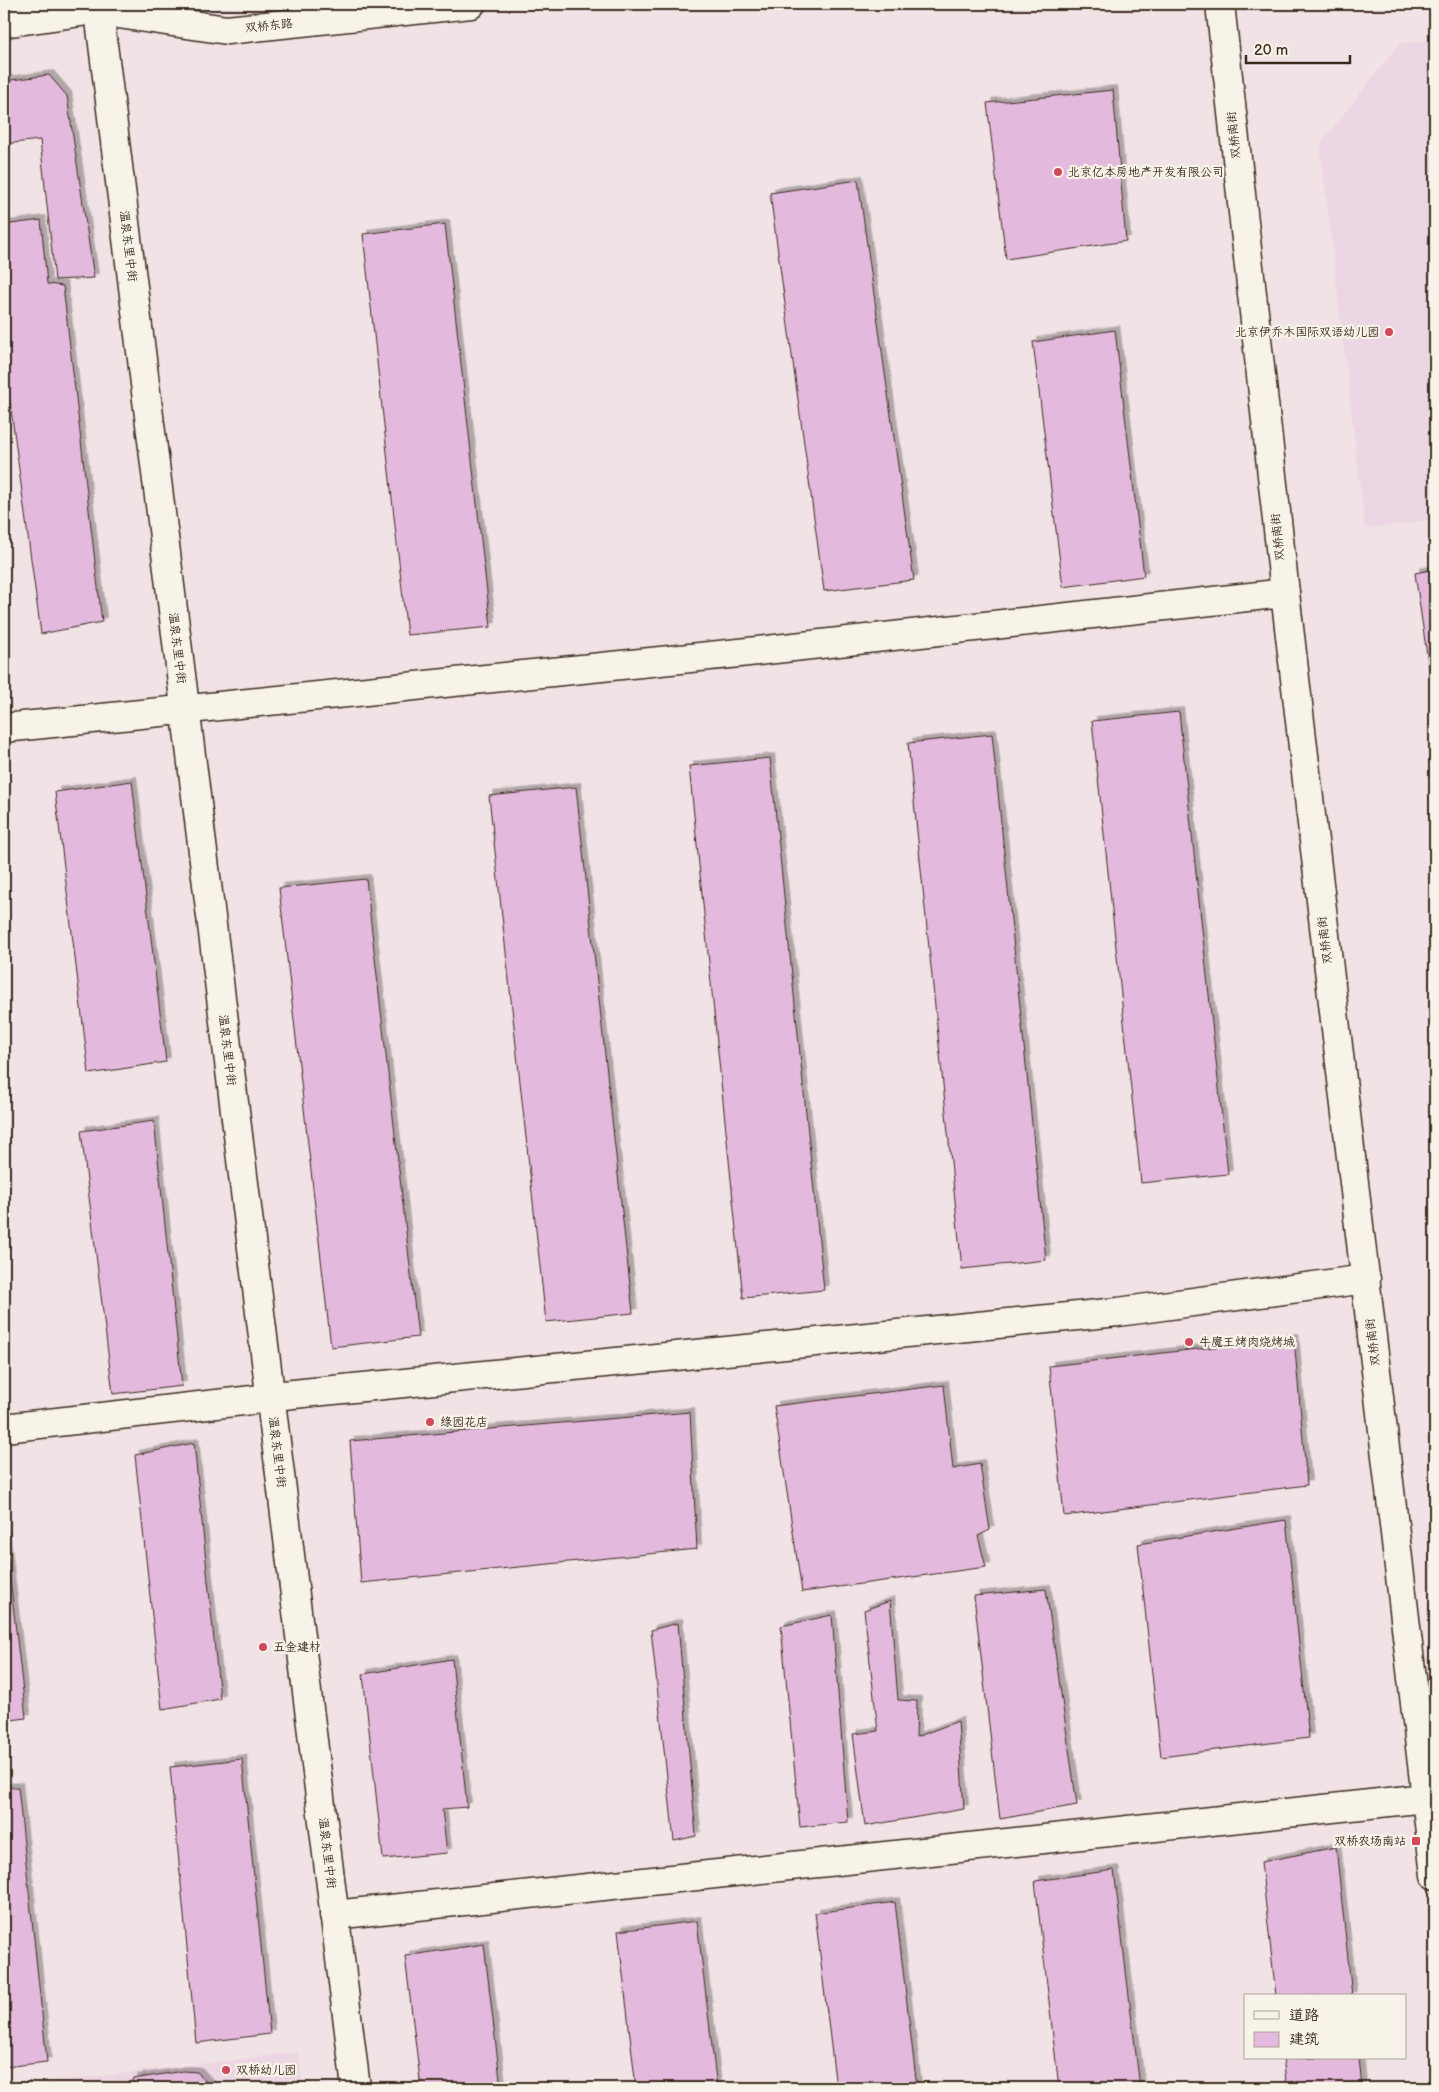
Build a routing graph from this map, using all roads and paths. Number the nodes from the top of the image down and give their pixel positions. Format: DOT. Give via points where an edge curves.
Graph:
graph roads {
  1 [pos="133,4"];
  2 [pos="471,4"];
  3 [pos="1220,4"];
  4 [pos="98,7"];
  5 [pos="4,23"];
  6 [pos="1284,594"];
  7 [pos="185,709"];
  8 [pos="4,728"];
  9 [pos="1366,1279"];
  10 [pos="270,1398"];
  11 [pos="4,1428"];
  12 [pos="1426,1798"];
  13 [pos="1435,1875"];
  14 [pos="334,1915"];
  15 [pos="356,2088"];
  1 -- 4 [label="street, 双桥东路"];
  2 -- 4 [label="street, 双桥东路" via="228,30"];
  3 -- 6 [label="street, 双桥南街"];
  4 -- 5 [label="street, 双桥东路"];
  4 -- 7 [label="street, 温泉东里中街"];
  6 -- 7 [label="street"];
  6 -- 9 [label="street, 双桥南街"];
  7 -- 8 [label="street"];
  7 -- 10 [label="street, 温泉东里中街"];
  9 -- 10 [label="street" via="1118,1312"];
  9 -- 12 [label="street, 双桥南街"];
  10 -- 11 [label="street"];
  10 -- 14 [label="street, 温泉东里中街"];
  12 -- 13 [label="street, 双桥南街"];
  12 -- 14 [label="street"];
  14 -- 15 [label="street, 温泉东里中街"];
}
